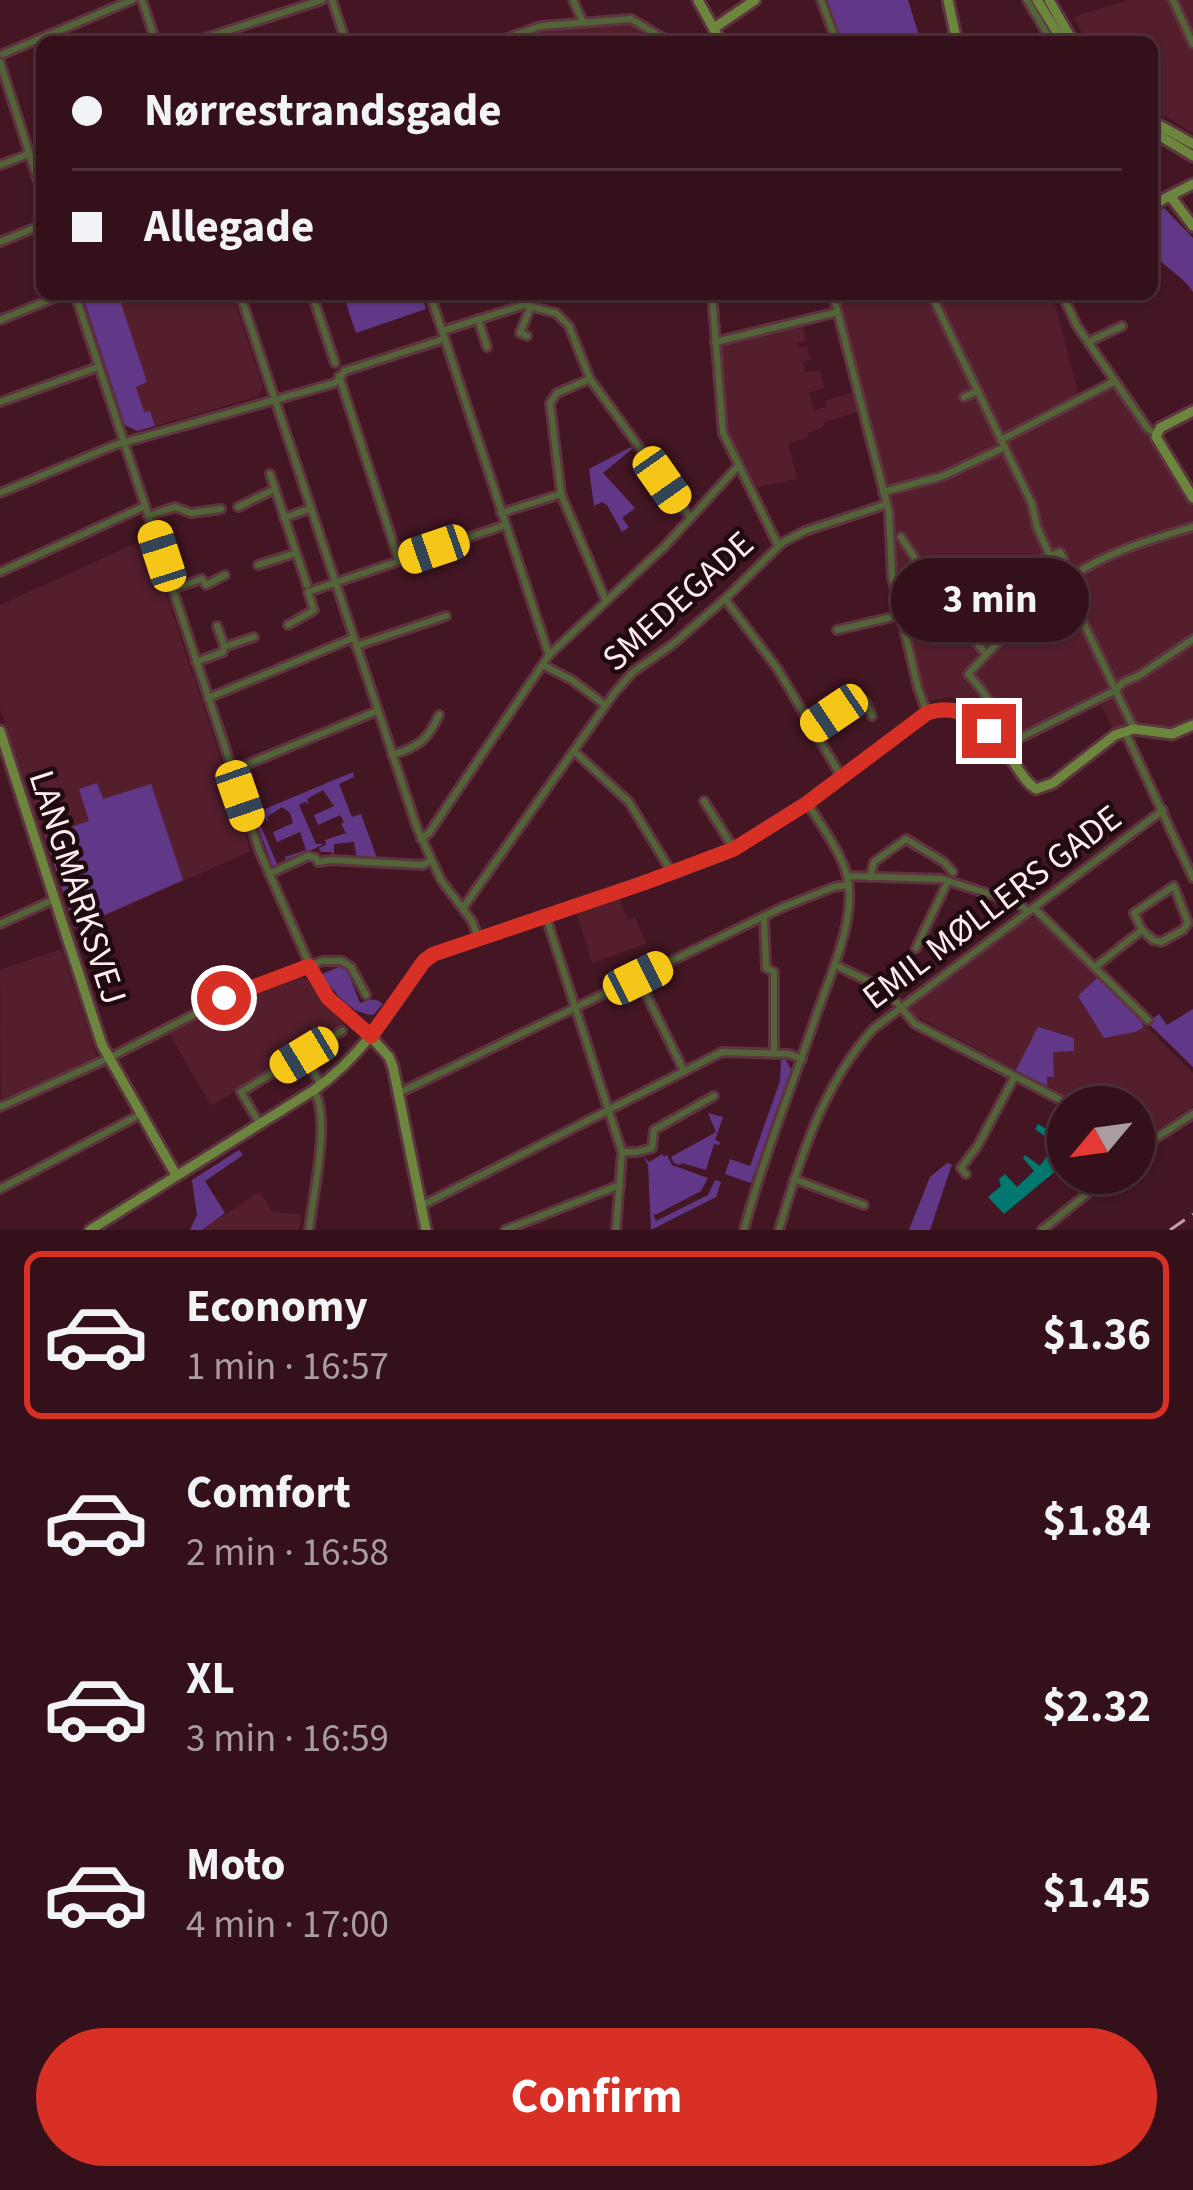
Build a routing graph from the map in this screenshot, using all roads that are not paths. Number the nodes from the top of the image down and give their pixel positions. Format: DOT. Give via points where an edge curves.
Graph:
graph roads {
  1 [pos="131,0"];
  2 [pos="142,0"];
  3 [pos="322,0"];
  4 [pos="332,0"];
  5 [pos="573,0"];
  6 [pos="698,0"];
  7 [pos="755,0"];
  8 [pos="820,0"];
  9 [pos="948,0"];
  10 [pos="1027,0"];
  11 [pos="1037,0"];
  12 [pos="1049,0"];
  13 [pos="1173,0"];
  14 [pos="304,3"];
  15 [pos="583,22"];
  16 [pos="714,28"];
  17 [pos="51,36"];
  18 [pos="154,36"];
  19 [pos="211,36"];
  20 [pos="344,36"];
  21 [pos="513,36"];
  22 [pos="660,36"];
  23 [pos="718,36"];
  24 [pos="835,36"];
  25 [pos="956,36"];
  26 [pos="1048,36"];
  27 [pos="1059,36"];
  28 [pos="1070,36"];
  29 [pos="36,43"];
  30 [pos="1193,44"];
  31 [pos="2,58"];
  32 [pos="3,81"];
  33 [pos="1158,125"];
  34 [pos="1158,135"];
  35 [pos="1193,151"];
  36 [pos="29,154"];
  37 [pos="0,165"];
  38 [pos="36,167"];
  39 [pos="1193,188"];
  40 [pos="1171,197"];
  41 [pos="1158,202"];
  42 [pos="1193,226"];
  43 [pos="36,227"];
  44 [pos="0,242"];
  45 [pos="49,300"];
  46 [pos="77,300"];
  47 [pos="242,300"];
  48 [pos="313,300"];
  49 [pos="432,300"];
  50 [pos="712,300"];
  51 [pos="835,300"];
  52 [pos="934,300"];
  53 [pos="1065,300"];
  54 [pos="531,306"];
  55 [pos="838,312"];
  56 [pos="478,319"];
  57 [pos="0,320"];
  58 [pos="1122,326"];
  59 [pos="443,335"];
  60 [pos="527,336"];
  61 [pos="715,342"];
  62 [pos="1088,342"];
  63 [pos="487,347"];
  64 [pos="334,363"];
  65 [pos="99,367"];
  66 [pos="340,376"];
  67 [pos="590,379"];
  68 [pos="1115,381"];
  69 [pos="978,391"];
  70 [pos="964,397"];
  71 [pos="275,399"];
  72 [pos="0,402"];
  73 [pos="1193,412"];
  74 [pos="1156,434"];
  75 [pos="124,442"];
  76 [pos="1003,443"];
  77 [pos="738,466"];
  78 [pos="270,474"];
  79 [pos="275,489"];
  80 [pos="883,492"];
  81 [pos="0,494"];
  82 [pos="561,494"];
  83 [pos="1042,499"];
  84 [pos="1193,499"];
  85 [pos="886,504"];
  86 [pos="1032,504"];
  87 [pos="238,507"];
  88 [pos="221,509"];
  89 [pos="310,509"];
  90 [pos="147,511"];
  91 [pos="501,513"];
  92 [pos="284,518"];
  93 [pos="690,518"];
  94 [pos="506,525"];
  95 [pos="1193,527"];
  96 [pos="901,537"];
  97 [pos="778,545"];
  98 [pos="296,553"];
  99 [pos="1050,556"];
  100 [pos="399,561"];
  101 [pos="258,565"];
  102 [pos="199,569"];
  103 [pos="0,572"];
  104 [pos="226,575"];
  105 [pos="202,579"];
  106 [pos="335,583"];
  107 [pos="1065,583"];
  108 [pos="307,585"];
  109 [pos="172,589"];
  110 [pos="724,599"];
  111 [pos="606,601"];
  112 [pos="948,609"];
  113 [pos="901,615"];
  114 [pos="446,616"];
  115 [pos="288,625"];
  116 [pos="217,626"];
  117 [pos="837,630"];
  118 [pos="905,634"];
  119 [pos="254,637"];
  120 [pos="1193,639"];
  121 [pos="355,642"];
  122 [pos="224,647"];
  123 [pos="986,654"];
  124 [pos="549,655"];
  125 [pos="196,662"];
  126 [pos="543,665"];
  127 [pos="1115,687"];
  128 [pos="208,698"];
  129 [pos="605,706"];
  130 [pos="377,711"];
  131 [pos="927,713"];
  132 [pos="439,715"];
  133 [pos="872,716"];
  134 [pos="1193,725"];
  135 [pos="813,727"];
  136 [pos="1129,730"];
  137 [pos="0,731"];
  138 [pos="1014,740"];
  139 [pos="1002,747"];
  140 [pos="575,752"];
  141 [pos="392,755"];
  142 [pos="231,771"];
  143 [pos="842,776"];
  144 [pos="704,801"];
  145 [pos="807,803"];
  146 [pos="1163,810"];
  147 [pos="421,838"];
  148 [pos="734,849"];
  149 [pos="430,861"];
  150 [pos="672,873"];
  151 [pos="269,874"];
  152 [pos="870,877"];
  153 [pos="951,878"];
  154 [pos="1193,878"];
  155 [pos="848,881"];
  156 [pos="55,899"];
  157 [pos="463,908"];
  158 [pos="1031,910"];
  159 [pos="764,916"];
  160 [pos="546,917"];
  161 [pos="0,924"];
  162 [pos="1142,930"];
  163 [pos="479,940"];
  164 [pos="916,948"];
  165 [pos="835,965"];
  166 [pos="309,966"];
  167 [pos="1095,967"];
  168 [pos="638,978"];
  169 [pos="366,995"];
  170 [pos="575,1008"];
  171 [pos="899,1009"];
  172 [pos="1148,1020"];
  173 [pos="343,1031"];
  174 [pos="371,1036"];
  175 [pos="774,1054"];
  176 [pos="304,1055"];
  177 [pos="109,1058"];
  178 [pos="802,1059"];
  179 [pos="684,1071"];
  180 [pos="1015,1076"];
  181 [pos="317,1088"];
  182 [pos="399,1093"];
  183 [pos="1047,1093"];
  184 [pos="714,1096"];
  185 [pos="0,1108"];
  186 [pos="608,1111"];
  187 [pos="141,1114"];
  188 [pos="1193,1114"];
  189 [pos="260,1124"];
  190 [pos="1155,1138"];
  191 [pos="622,1152"];
  192 [pos="176,1174"];
  193 [pos="966,1174"];
  194 [pos="794,1178"];
  195 [pos="620,1185"];
  196 [pos="0,1189"];
  197 [pos="1087,1194"];
  198 [pos="864,1205"];
  199 [pos="422,1206"];
  200 [pos="90,1230"];
  201 [pos="309,1230"];
  202 [pos="426,1230"];
  203 [pos="506,1230"];
  204 [pos="616,1230"];
  205 [pos="744,1230"];
  206 [pos="778,1230"];
  207 [pos="1042,1230"];
  1 -- 17 [label="street"];
  2 -- 18 [label="street"];
  3 -- 14 [label="street"];
  4 -- 20 [label="street"];
  5 -- 15 [label="street"];
  6 -- 16 [label="street"];
  7 -- 16 [label="street"];
  8 -- 24 [label="street"];
  9 -- 25 [label="street"];
  10 -- 26 [label="street"];
  11 -- 27 [label="street"];
  12 -- 28 [label="street"];
  13 -- 30 [label="street"];
  14 -- 19 [label="street"];
  15 -- 21 [label="street"];
  15 -- 22 [label="street" via="631,19"];
  16 -- 23 [label="street"];
  29 -- 31 [label="street"];
  31 -- 32 [label="street"];
  32 -- 36 [label="street"];
  33 -- 35 [label="street"];
  34 -- 35 [label="street"];
  36 -- 37 [label="street"];
  36 -- 38 [label="street"];
  39 -- 40 [label="street"];
  40 -- 41 [label="street"];
  40 -- 42 [label="street"];
  43 -- 44 [label="street"];
  45 -- 57 [label="street"];
  46 -- 65 [label="street"];
  47 -- 71 [label="street"];
  48 -- 64 [label="street"];
  49 -- 59 [label="street"];
  50 -- 61 [label="street"];
  51 -- 55 [label="street"];
  52 -- 69 [label="street"];
  53 -- 62 [label="street"];
  54 -- 56 [label="street"];
  54 -- 60 [label="street" via="520,333"];
  54 -- 67 [label="street" via="569,326"];
  55 -- 61 [label="street"];
  55 -- 80 [label="street"];
  56 -- 59 [label="street"];
  56 -- 63 [label="street"];
  58 -- 62 [label="street"];
  59 -- 66 [label="street"];
  59 -- 91 [label="street"];
  61 -- 77 [label="street" via="721,425"];
  62 -- 68 [label="street"];
  65 -- 72 [label="street"];
  65 -- 75 [label="street"];
  66 -- 71 [label="street"];
  66 -- 100 [label="street"];
  67 -- 82 [label="street" via="551,399"];
  67 -- 93 [label="street"];
  68 -- 74 [label="street"];
  68 -- 76 [label="street"];
  69 -- 70 [label="street"];
  69 -- 76 [label="street"];
  71 -- 75 [label="street"];
  71 -- 89 [label="street"];
  73 -- 74 [label="street"];
  74 -- 84 [label="street"];
  75 -- 81 [label="street"];
  75 -- 90 [label="street"];
  76 -- 80 [label="street" via="943,476"];
  76 -- 86 [label="street"];
  77 -- 93 [label="street"];
  77 -- 97 [label="street"];
  78 -- 79 [label="street"];
  79 -- 87 [label="street"];
  79 -- 92 [label="street"];
  80 -- 85 [label="street"];
  82 -- 91 [label="street"];
  82 -- 111 [label="street"];
  83 -- 86 [label="street"];
  85 -- 97 [label="street, SMEDEGADE"];
  85 -- 113 [label="street"];
  86 -- 99 [label="street"];
  88 -- 90 [label="street"];
  89 -- 92 [label="street"];
  89 -- 106 [label="street"];
  90 -- 103 [label="street"];
  90 -- 109 [label="street"];
  91 -- 94 [label="street"];
  92 -- 98 [label="street"];
  93 -- 111 [label="street"];
  94 -- 100 [label="street"];
  94 -- 124 [label="street"];
  95 -- 107 [label="street" via="1140,543"];
  96 -- 112 [label="street"];
  97 -- 110 [label="street, SMEDEGADE"];
  98 -- 101 [label="street"];
  98 -- 108 [label="street"];
  99 -- 107 [label="street" via="1061,549 1057,567"];
  99 -- 112 [label="street"];
  100 -- 106 [label="street"];
  102 -- 105 [label="street"];
  104 -- 105 [label="street" via="206,585"];
  105 -- 109 [label="street"];
  106 -- 115 [label="street" via="308,592 314,610"];
  106 -- 121 [label="street"];
  107 -- 123 [label="street"];
  107 -- 127 [label="street"];
  109 -- 125 [label="street"];
  110 -- 129 [label="street, SMEDEGADE" via="633,672"];
  110 -- 135 [label="street"];
  111 -- 124 [label="street"];
  112 -- 118 [label="street"];
  112 -- 123 [label="street"];
  113 -- 117 [label="street"];
  113 -- 118 [label="street"];
  114 -- 121 [label="street"];
  116 -- 122 [label="street"];
  118 -- 131 [label="street"];
  119 -- 122 [label="street"];
  120 -- 127 [label="street"];
  121 -- 128 [label="street"];
  121 -- 130 [label="street"];
  122 -- 125 [label="street"];
  123 -- 138 [label="street" via="968,674"];
  124 -- 126 [label="street"];
  125 -- 128 [label="street"];
  126 -- 129 [label="street"];
  126 -- 147 [label="street"];
  127 -- 136 [label="street"];
  127 -- 138 [label="street"];
  128 -- 142 [label="street"];
  129 -- 140 [label="street, SMEDEGADE"];
  130 -- 141 [label="street"];
  130 -- 142 [label="street"];
  131 -- 139 [label="street" via="959,711"];
  131 -- 143 [label="street"];
  132 -- 141 [label="street" via="416,748"];
  133 -- 135 [label="street" via="856,698"];
  134 -- 136 [label="street" via="1166,734"];
  135 -- 143 [label="street"];
  136 -- 139 [label="street" via="1040,789"];
  136 -- 146 [label="street"];
  137 -- 156 [label="street, LANGMARKSVEJ"];
  138 -- 139 [label="street"];
  140 -- 150 [label="street" via="629,802"];
  140 -- 157 [label="street, SMEDEGADE"];
  141 -- 147 [label="street"];
  142 -- 151 [label="street"];
  143 -- 145 [label="street"];
  144 -- 148 [label="street"];
  145 -- 148 [label="street"];
  145 -- 155 [label="street"];
  146 -- 154 [label="street"];
  146 -- 158 [label="street, EMIL MØLLERS GADE"];
  147 -- 149 [label="street"];
  148 -- 150 [label="street"];
  149 -- 151 [label="street" via="318,862 312,855"];
  149 -- 157 [label="street"];
  150 -- 160 [label="street"];
  151 -- 166 [label="street"];
  152 -- 153 [label="street"];
  152 -- 153 [label="street" via="874,862 906,839 944,862"];
  152 -- 155 [label="street"];
  153 -- 158 [label="street"];
  153 -- 164 [label="street"];
  155 -- 159 [label="street"];
  155 -- 165 [label="street"];
  156 -- 161 [label="street"];
  156 -- 177 [label="street, LANGMARKSVEJ"];
  157 -- 163 [label="street"];
  158 -- 167 [label="street"];
  158 -- 171 [label="street, EMIL MØLLERS GADE"];
  159 -- 168 [label="street"];
  159 -- 175 [label="street"];
  160 -- 163 [label="street"];
  160 -- 170 [label="street"];
  162 -- 162 [label="street" via="1161,942 1183,930 1188,923 1174,886 1134,913"];
  162 -- 167 [label="street"];
  163 -- 174 [label="street" via="424,961"];
  165 -- 171 [label="street" via="884,989"];
  165 -- 178 [label="street"];
  166 -- 169 [label="street" via="342,961"];
  166 -- 174 [label="street" via="328,998"];
  166 -- 177 [label="street" via="224,998"];
  167 -- 172 [label="street"];
  168 -- 170 [label="street"];
  168 -- 179 [label="street"];
  170 -- 182 [label="street"];
  170 -- 186 [label="street"];
  171 -- 180 [label="street"];
  171 -- 194 [label="street, EMIL MØLLERS GADE" via="853,1054"];
  173 -- 176 [label="street"];
  174 -- 181 [label="street"];
  174 -- 182 [label="street" via="389,1058"];
  175 -- 178 [label="street"];
  175 -- 179 [label="street" via="726,1051"];
  176 -- 181 [label="street"];
  176 -- 189 [label="street" via="241,1092"];
  177 -- 185 [label="street"];
  177 -- 187 [label="street, LANGMARKSVEJ"];
  178 -- 205 [label="street"];
  179 -- 186 [label="street"];
  180 -- 183 [label="street"];
  180 -- 193 [label="street" via="962,1168"];
  181 -- 189 [label="street"];
  181 -- 201 [label="street" via="322,1119"];
  182 -- 199 [label="street"];
  184 -- 191 [label="street" via="654,1130 652,1148"];
  186 -- 191 [label="street"];
  186 -- 199 [label="street"];
  187 -- 192 [label="street, LANGMARKSVEJ"];
  187 -- 196 [label="street"];
  188 -- 190 [label="street"];
  189 -- 192 [label="street"];
  191 -- 195 [label="street"];
  192 -- 200 [label="street"];
  194 -- 198 [label="street"];
  194 -- 206 [label="street, EMIL MØLLERS GADE"];
  195 -- 203 [label="street"];
  195 -- 204 [label="street"];
  197 -- 207 [label="street"];
  199 -- 202 [label="street"];
}
